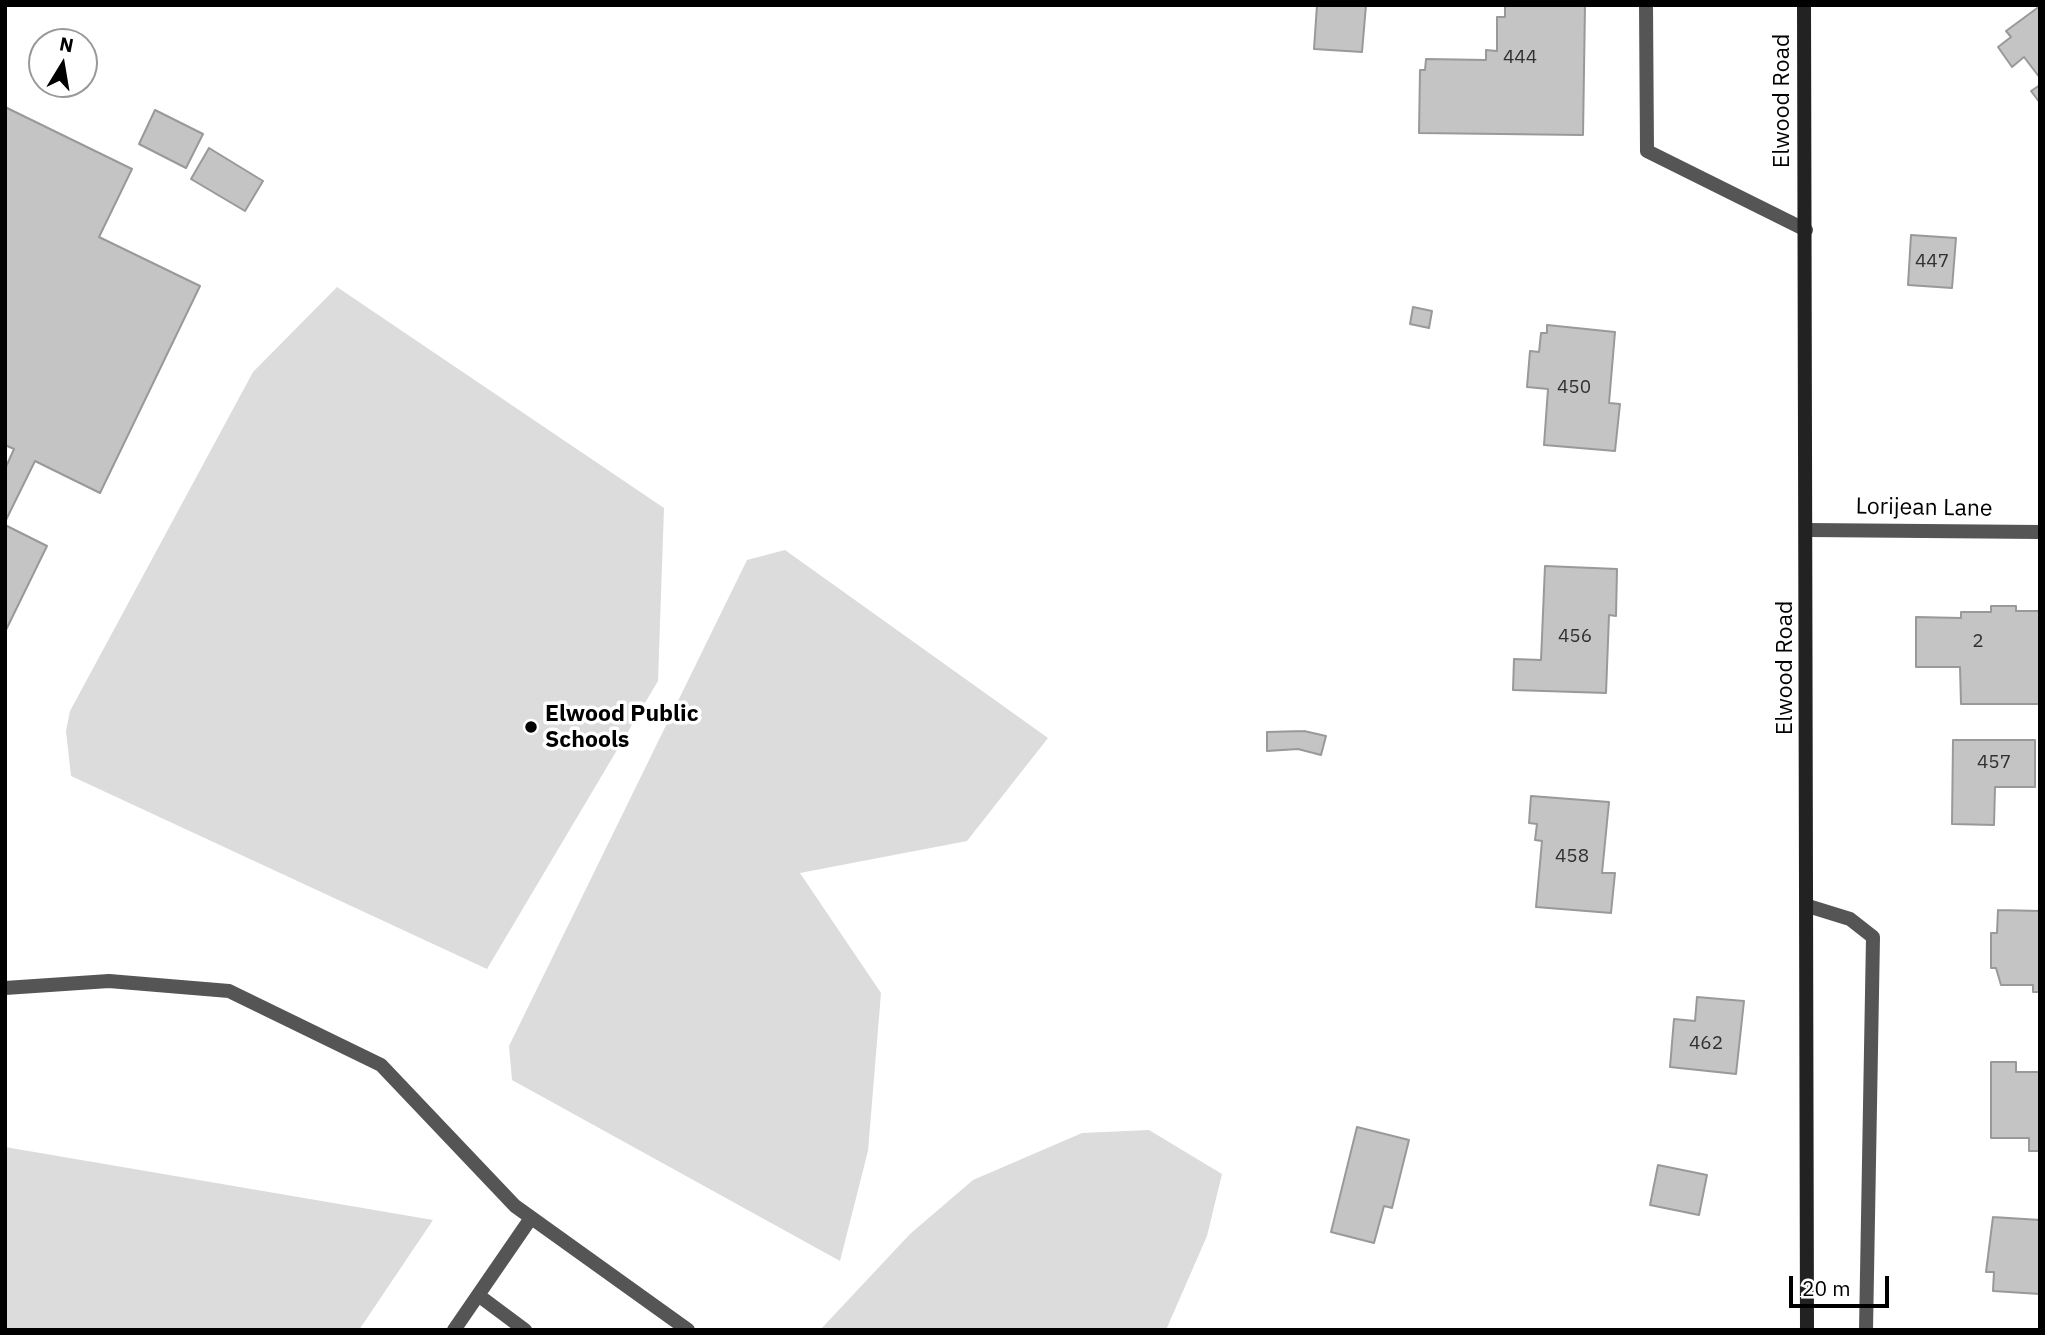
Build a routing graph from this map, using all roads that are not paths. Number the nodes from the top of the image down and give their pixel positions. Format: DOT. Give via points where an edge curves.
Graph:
graph roads {
  1 [pos="1646,5"];
  2 [pos="1804,5"];
  3 [pos="1806,230"];
  4 [pos="1808,530"];
  5 [pos="2040,532"];
  6 [pos="1808,906"];
  7 [pos="5,988"];
  8 [pos="531,1218"];
  9 [pos="478,1295"];
  10 [pos="682,1328"];
  11 [pos="454,1330"];
  12 [pos="525,1330"];
  13 [pos="1807,1330"];
  14 [pos="1866,1330"];
  1 -- 3 [label="street" via="1647,151"];
  2 -- 3 [label="main road, Elwood Road"];
  3 -- 4 [label="main road, Elwood Road"];
  4 -- 5 [label="street, Lorijean Lane"];
  4 -- 6 [label="main road, Elwood Road"];
  6 -- 13 [label="main road, Elwood Road"];
  6 -- 14 [label="street" via="1850,919 1873,937"];
  7 -- 8 [label="street" via="109,981 229,991 381,1065"];
  8 -- 9 [label="street"];
  8 -- 10 [label="street"];
  9 -- 11 [label="street"];
  9 -- 12 [label="street"];
}
